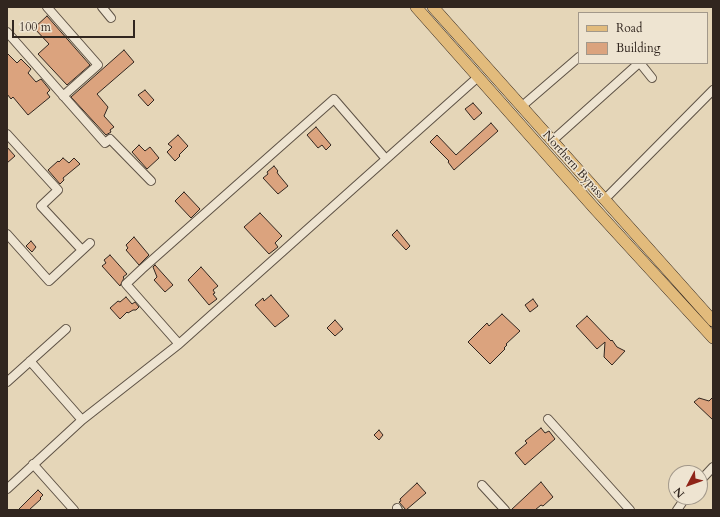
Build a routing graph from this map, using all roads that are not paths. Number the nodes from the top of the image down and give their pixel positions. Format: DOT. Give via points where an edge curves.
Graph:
graph roads {
  1 [pos="47,7"];
  2 [pos="102,7"];
  3 [pos="416,7"];
  4 [pos="433,7"];
  5 [pos="111,18"];
  6 [pos="7,32"];
  7 [pos="578,58"];
  8 [pos="638,64"];
  9 [pos="640,64"];
  10 [pos="478,77"];
  11 [pos="652,78"];
  12 [pos="713,90"];
  13 [pos="63,96"];
  14 [pos="521,107"];
  15 [pos="7,134"];
  16 [pos="552,141"];
  17 [pos="386,159"];
  18 [pos="150,181"];
  19 [pos="604,200"];
  20 [pos="7,234"];
  21 [pos="90,243"];
  22 [pos="82,250"];
  23 [pos="680,285"];
  24 [pos="671,292"];
  25 [pos="713,320"];
  26 [pos="66,329"];
  27 [pos="713,338"];
  28 [pos="180,344"];
  29 [pos="30,361"];
  30 [pos="7,382"];
  31 [pos="548,419"];
  32 [pos="82,420"];
  33 [pos="33,464"];
  34 [pos="482,485"];
  35 [pos="7,489"];
  36 [pos="74,510"];
  37 [pos="505,510"];
  38 [pos="630,510"];
  1 -- 13 [label="street" via="98,65"];
  2 -- 5 [label="street"];
  3 -- 10 [label="main road, Northern Bypass"];
  4 -- 14 [label="main road, Northern Bypass"];
  6 -- 13 [label="street"];
  7 -- 14 [label="street"];
  8 -- 16 [label="street"];
  9 -- 11 [label="street"];
  10 -- 17 [label="street"];
  10 -- 24 [label="main road, Northern Bypass"];
  12 -- 19 [label="street"];
  13 -- 18 [label="street" via="105,143 110,139"];
  14 -- 16 [label="main road, Northern Bypass"];
  15 -- 22 [label="street" via="58,190 41,206"];
  16 -- 19 [label="main road, Northern Bypass"];
  17 -- 28 [label="street"];
  17 -- 28 [label="street" via="334,99 137,274 126,284"];
  19 -- 23 [label="main road, Northern Bypass"];
  20 -- 22 [label="street" via="49,281"];
  21 -- 22 [label="street"];
  23 -- 24 [label="main road"];
  23 -- 25 [label="main road, Northern Bypass"];
  24 -- 27 [label="main road, Northern Bypass"];
  26 -- 29 [label="street"];
  28 -- 32 [label="street"];
  29 -- 30 [label="street"];
  29 -- 32 [label="street"];
  31 -- 38 [label="street"];
  32 -- 33 [label="street"];
  33 -- 35 [label="street"];
  33 -- 36 [label="street"];
  34 -- 37 [label="street"];
}
